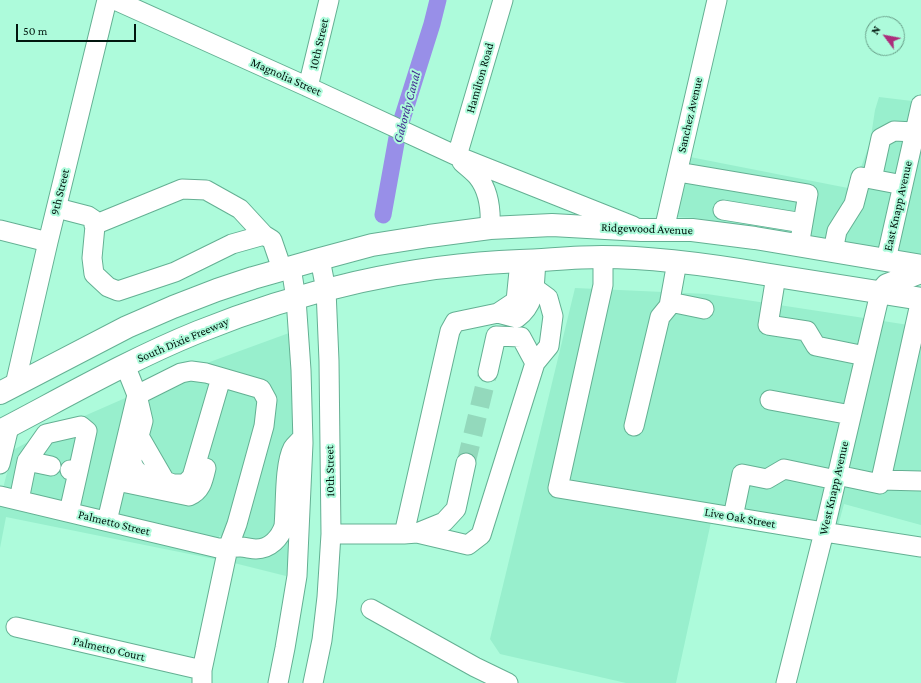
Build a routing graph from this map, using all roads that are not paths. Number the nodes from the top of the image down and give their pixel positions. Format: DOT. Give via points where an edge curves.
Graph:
graph roads {
  1 [pos="107,0"];
  2 [pos="115,0"];
  3 [pos="329,0"];
  4 [pos="503,0"];
  5 [pos="717,0"];
  6 [pos="308,87"];
  7 [pos="918,121"];
  8 [pos="457,156"];
  9 [pos="678,172"];
  10 [pos="872,179"];
  11 [pos="728,180"];
  12 [pos="903,185"];
  13 [pos="57,208"];
  14 [pos="724,210"];
  15 [pos="803,223"];
  16 [pos="94,224"];
  17 [pos="490,228"];
  18 [pos="0,230"];
  19 [pos="641,230"];
  20 [pos="664,230"];
  21 [pos="719,234"];
  22 [pos="264,235"];
  23 [pos="48,242"];
  24 [pos="800,246"];
  25 [pos="834,251"];
  26 [pos="603,257"];
  27 [pos="320,259"];
  28 [pos="528,260"];
  29 [pos="886,260"];
  30 [pos="677,262"];
  31 [pos="921,266"];
  32 [pos="287,268"];
  33 [pos="921,272"];
  34 [pos="776,276"];
  35 [pos="828,284"];
  36 [pos="533,287"];
  37 [pos="326,290"];
  38 [pos="880,293"];
  39 [pos="296,299"];
  40 [pos="921,299"];
  41 [pos="670,302"];
  42 [pos="704,309"];
  43 [pos="498,313"];
  44 [pos="916,345"];
  45 [pos="865,356"];
  46 [pos="535,363"];
  47 [pos="125,365"];
  48 [pos="488,372"];
  49 [pos="222,378"];
  50 [pos="8,389"];
  51 [pos="137,395"];
  52 [pos="770,400"];
  53 [pos="851,415"];
  54 [pos="634,426"];
  55 [pos="5,429"];
  56 [pos="303,437"];
  57 [pos="27,461"];
  58 [pos="466,463"];
  59 [pos="0,464"];
  60 [pos="51,466"];
  61 [pos="836,477"];
  62 [pos="117,480"];
  63 [pos="881,480"];
  64 [pos="921,482"];
  65 [pos="0,496"];
  66 [pos="18,500"];
  67 [pos="69,512"];
  68 [pos="733,517"];
  69 [pos="107,522"];
  70 [pos="824,532"];
  71 [pos="331,534"];
  72 [pos="411,534"];
  73 [pos="921,547"];
  74 [pos="228,548"];
  75 [pos="371,610"];
  76 [pos="16,627"];
  77 [pos="202,676"];
  78 [pos="278,683"];
  79 [pos="313,683"];
  80 [pos="508,683"];
  81 [pos="786,683"];
  1 -- 13 [label="street, 9th Street"];
  2 -- 6 [label="street, Magnolia Street"];
  3 -- 6 [label="street, 10th Street"];
  4 -- 8 [label="street, Hamilton Road"];
  5 -- 9 [label="street, Sanchez Avenue"];
  6 -- 8 [label="street, Magnolia Street"];
  7 -- 10 [label="street" via="881,138"];
  7 -- 12 [label="street, East Knapp Avenue"];
  8 -- 17 [label="street, Magnolia Street" via="479,178 487,195 491,214"];
  8 -- 19 [label="street, Magnolia Street"];
  9 -- 11 [label="street"];
  9 -- 20 [label="street, Sanchez Avenue"];
  10 -- 12 [label="street"];
  10 -- 25 [label="street" via="861,177 854,204 837,231"];
  11 -- 14 [label="street"];
  11 -- 15 [label="street" via="808,194"];
  12 -- 29 [label="street, East Knapp Avenue"];
  13 -- 16 [label="street" via="88,216 94,220"];
  13 -- 23 [label="street, 9th Street"];
  14 -- 15 [label="street"];
  14 -- 21 [label="street"];
  15 -- 24 [label="street"];
  16 -- 22 [label="street" via="182,189 206,190 240,209"];
  16 -- 22 [label="street" via="94,274 108,287 118,291 175,272 232,244"];
  17 -- 19 [label="main road, Ridgewood Avenue" via="552,225"];
  17 -- 27 [label="main road, Ridgewood Avenue" via="372,246"];
  18 -- 23 [label="street"];
  19 -- 20 [label="main road, Ridgewood Avenue"];
  20 -- 21 [label="main road, Ridgewood Avenue" via="692,230"];
  21 -- 24 [label="main road, Ridgewood Avenue"];
  22 -- 32 [label="street" via="272,240"];
  23 -- 50 [label="street, 9th Street"];
  24 -- 25 [label="main road, Ridgewood Avenue"];
  25 -- 29 [label="main road, Ridgewood Avenue"];
  26 -- 28 [label="main road"];
  26 -- 30 [label="main road"];
  26 -- 68 [label="street, Live Oak Street" via="603,285 558,488"];
  27 -- 32 [label="main road"];
  27 -- 37 [label="street, 10th Street"];
  28 -- 36 [label="street"];
  28 -- 37 [label="main road, South Dixie Freeway" via="466,264 378,278"];
  28 -- 43 [label="street" via="516,301"];
  29 -- 31 [label="main road, Ridgewood Avenue"];
  29 -- 35 [label="main road" via="866,272"];
  30 -- 34 [label="main road"];
  30 -- 41 [label="street"];
  32 -- 39 [label="street"];
  32 -- 50 [label="main road" via="173,307 127,327"];
  33 -- 38 [label="main road" via="887,285"];
  34 -- 35 [label="main road"];
  34 -- 45 [label="street" via="768,325 807,331 816,346"];
  35 -- 38 [label="main road"];
  36 -- 43 [label="street" via="532,301 525,312 517,318"];
  36 -- 46 [label="street" via="548,298 553,316 550,346"];
  37 -- 39 [label="main road, South Dixie Freeway"];
  37 -- 71 [label="street, 10th Street"];
  38 -- 40 [label="main road"];
  38 -- 45 [label="street, West Knapp Avenue"];
  39 -- 47 [label="main road, South Dixie Freeway" via="234,318"];
  39 -- 56 [label="street"];
  40 -- 44 [label="street"];
  41 -- 42 [label="street"];
  41 -- 54 [label="street" via="660,317"];
  43 -- 72 [label="street" via="455,322 450,331"];
  44 -- 63 [label="street"];
  45 -- 53 [label="street, West Knapp Avenue"];
  46 -- 48 [label="street" via="521,336 496,336"];
  46 -- 72 [label="street" via="481,535 468,545"];
  47 -- 51 [label="street"];
  47 -- 55 [label="main road, South Dixie Freeway"];
  49 -- 51 [label="street" via="191,371 181,373"];
  49 -- 51 [label="street" via="192,477 185,484 173,484 165,480 139,436 143,421"];
  49 -- 62 [label="street" via="223,405 202,483 196,493 188,496"];
  49 -- 74 [label="street" via="261,389 267,400 264,426"];
  51 -- 62 [label="street"];
  52 -- 53 [label="street"];
  53 -- 61 [label="street, West Knapp Avenue"];
  55 -- 59 [label="street"];
  56 -- 74 [label="street, Palmetto Street" via="293,448 290,457 284,526 278,539 270,546 258,549"];
  56 -- 78 [label="street" via="297,576"];
  57 -- 60 [label="street"];
  57 -- 66 [label="street"];
  57 -- 67 [label="street" via="46,434 80,426 87,431 74,471"];
  58 -- 72 [label="street" via="456,509 444,522"];
  61 -- 63 [label="street" via="880,484"];
  61 -- 68 [label="street" via="784,469 767,479 742,474"];
  61 -- 70 [label="street, West Knapp Avenue"];
  62 -- 69 [label="street"];
  63 -- 64 [label="street"];
  65 -- 66 [label="street, Palmetto Street"];
  66 -- 67 [label="street, Palmetto Street"];
  67 -- 69 [label="street, Palmetto Street"];
  68 -- 70 [label="street, Live Oak Street"];
  69 -- 74 [label="street, Palmetto Street" via="218,548"];
  70 -- 73 [label="street, Live Oak Street"];
  70 -- 81 [label="street, West Knapp Avenue"];
  71 -- 72 [label="street"];
  71 -- 79 [label="street, 10th Street" via="322,640"];
  74 -- 77 [label="street"];
  75 -- 80 [label="street"];
  76 -- 77 [label="street, Palmetto Court"];
}
